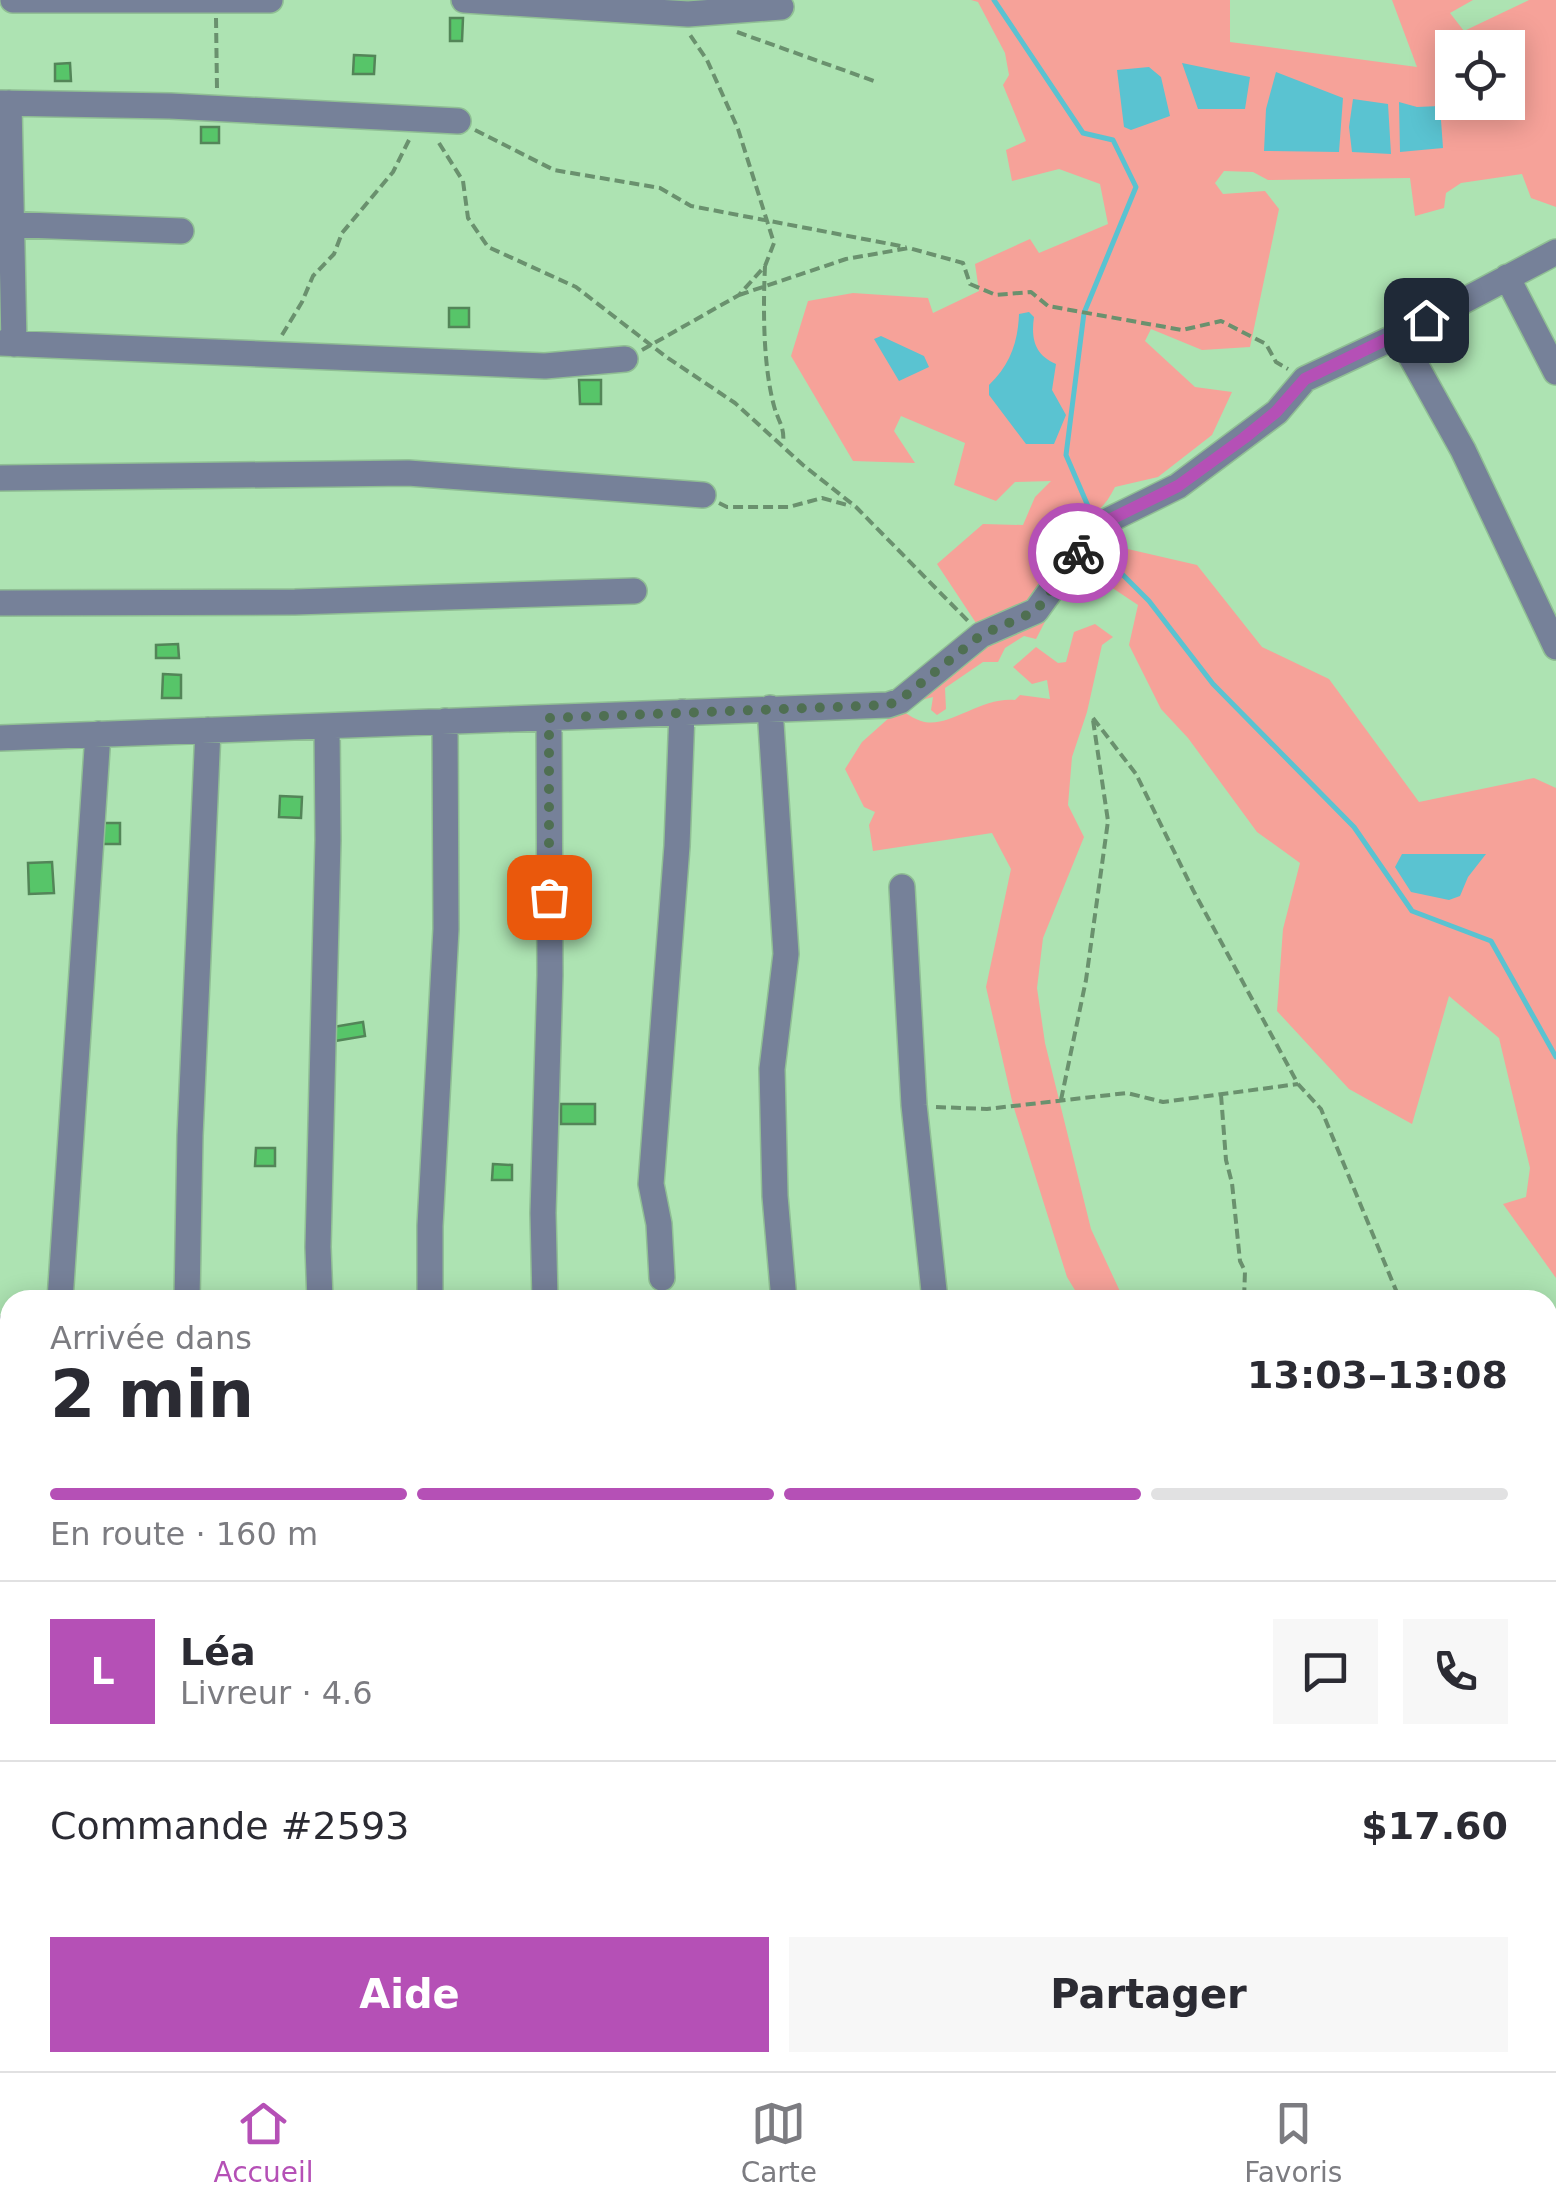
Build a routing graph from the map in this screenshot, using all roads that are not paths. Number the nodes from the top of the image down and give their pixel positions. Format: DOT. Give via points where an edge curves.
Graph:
graph roads {
  1 [pos="13,0"];
  2 [pos="270,0"];
  3 [pos="464,0"];
  4 [pos="215,2"];
  5 [pos="781,8"];
  6 [pos="4,103"];
  7 [pos="438,119"];
  8 [pos="5,224"];
  9 [pos="181,231"];
  10 [pos="1556,252"];
  11 [pos="1507,278"];
  12 [pos="1399,335"];
  13 [pos="7,343"];
  14 [pos="624,359"];
  15 [pos="1556,372"];
  16 [pos="0,478"];
  17 [pos="704,494"];
  18 [pos="634,591"];
  19 [pos="0,603"];
  20 [pos="1556,647"];
  21 [pos="770,708"];
  22 [pos="682,712"];
  23 [pos="549,718"];
  24 [pos="445,721"];
  25 [pos="327,727"];
  26 [pos="208,730"];
  27 [pos="98,734"];
  28 [pos="0,738"];
  29 [pos="902,887"];
  30 [pos="662,1278"];
  31 [pos="61,1290"];
  32 [pos="187,1290"];
  33 [pos="320,1290"];
  34 [pos="430,1290"];
  35 [pos="546,1290"];
  36 [pos="783,1290"];
  37 [pos="934,1290"];
  1 -- 4 [label="street"];
  2 -- 4 [label="street"];
  3 -- 5 [label="street" via="678,14"];
  6 -- 7 [label="street"];
  6 -- 8 [label="street"];
  8 -- 9 [label="street"];
  8 -- 13 [label="street"];
  10 -- 11 [label="street"];
  11 -- 12 [label="street"];
  11 -- 15 [label="street"];
  12 -- 20 [label="street" via="1463,450"];
  12 -- 21 [label="street" via="1305,379 1276,412 1178,486 1097,526 1036,611 981,635 900,700"];
  13 -- 14 [label="street" via="545,366"];
  16 -- 17 [label="street" via="408,473"];
  18 -- 19 [label="street"];
  21 -- 22 [label="street"];
  21 -- 36 [label="street" via="786,954 772,1070"];
  22 -- 23 [label="street"];
  22 -- 30 [label="street" via="652,1184"];
  23 -- 24 [label="street"];
  23 -- 35 [label="street"];
  24 -- 25 [label="street"];
  24 -- 34 [label="street" via="446,930"];
  25 -- 26 [label="street"];
  25 -- 33 [label="street"];
  26 -- 27 [label="street"];
  26 -- 32 [label="street"];
  27 -- 28 [label="street"];
  27 -- 31 [label="street"];
  29 -- 37 [label="street" via="914,1105"];
}
